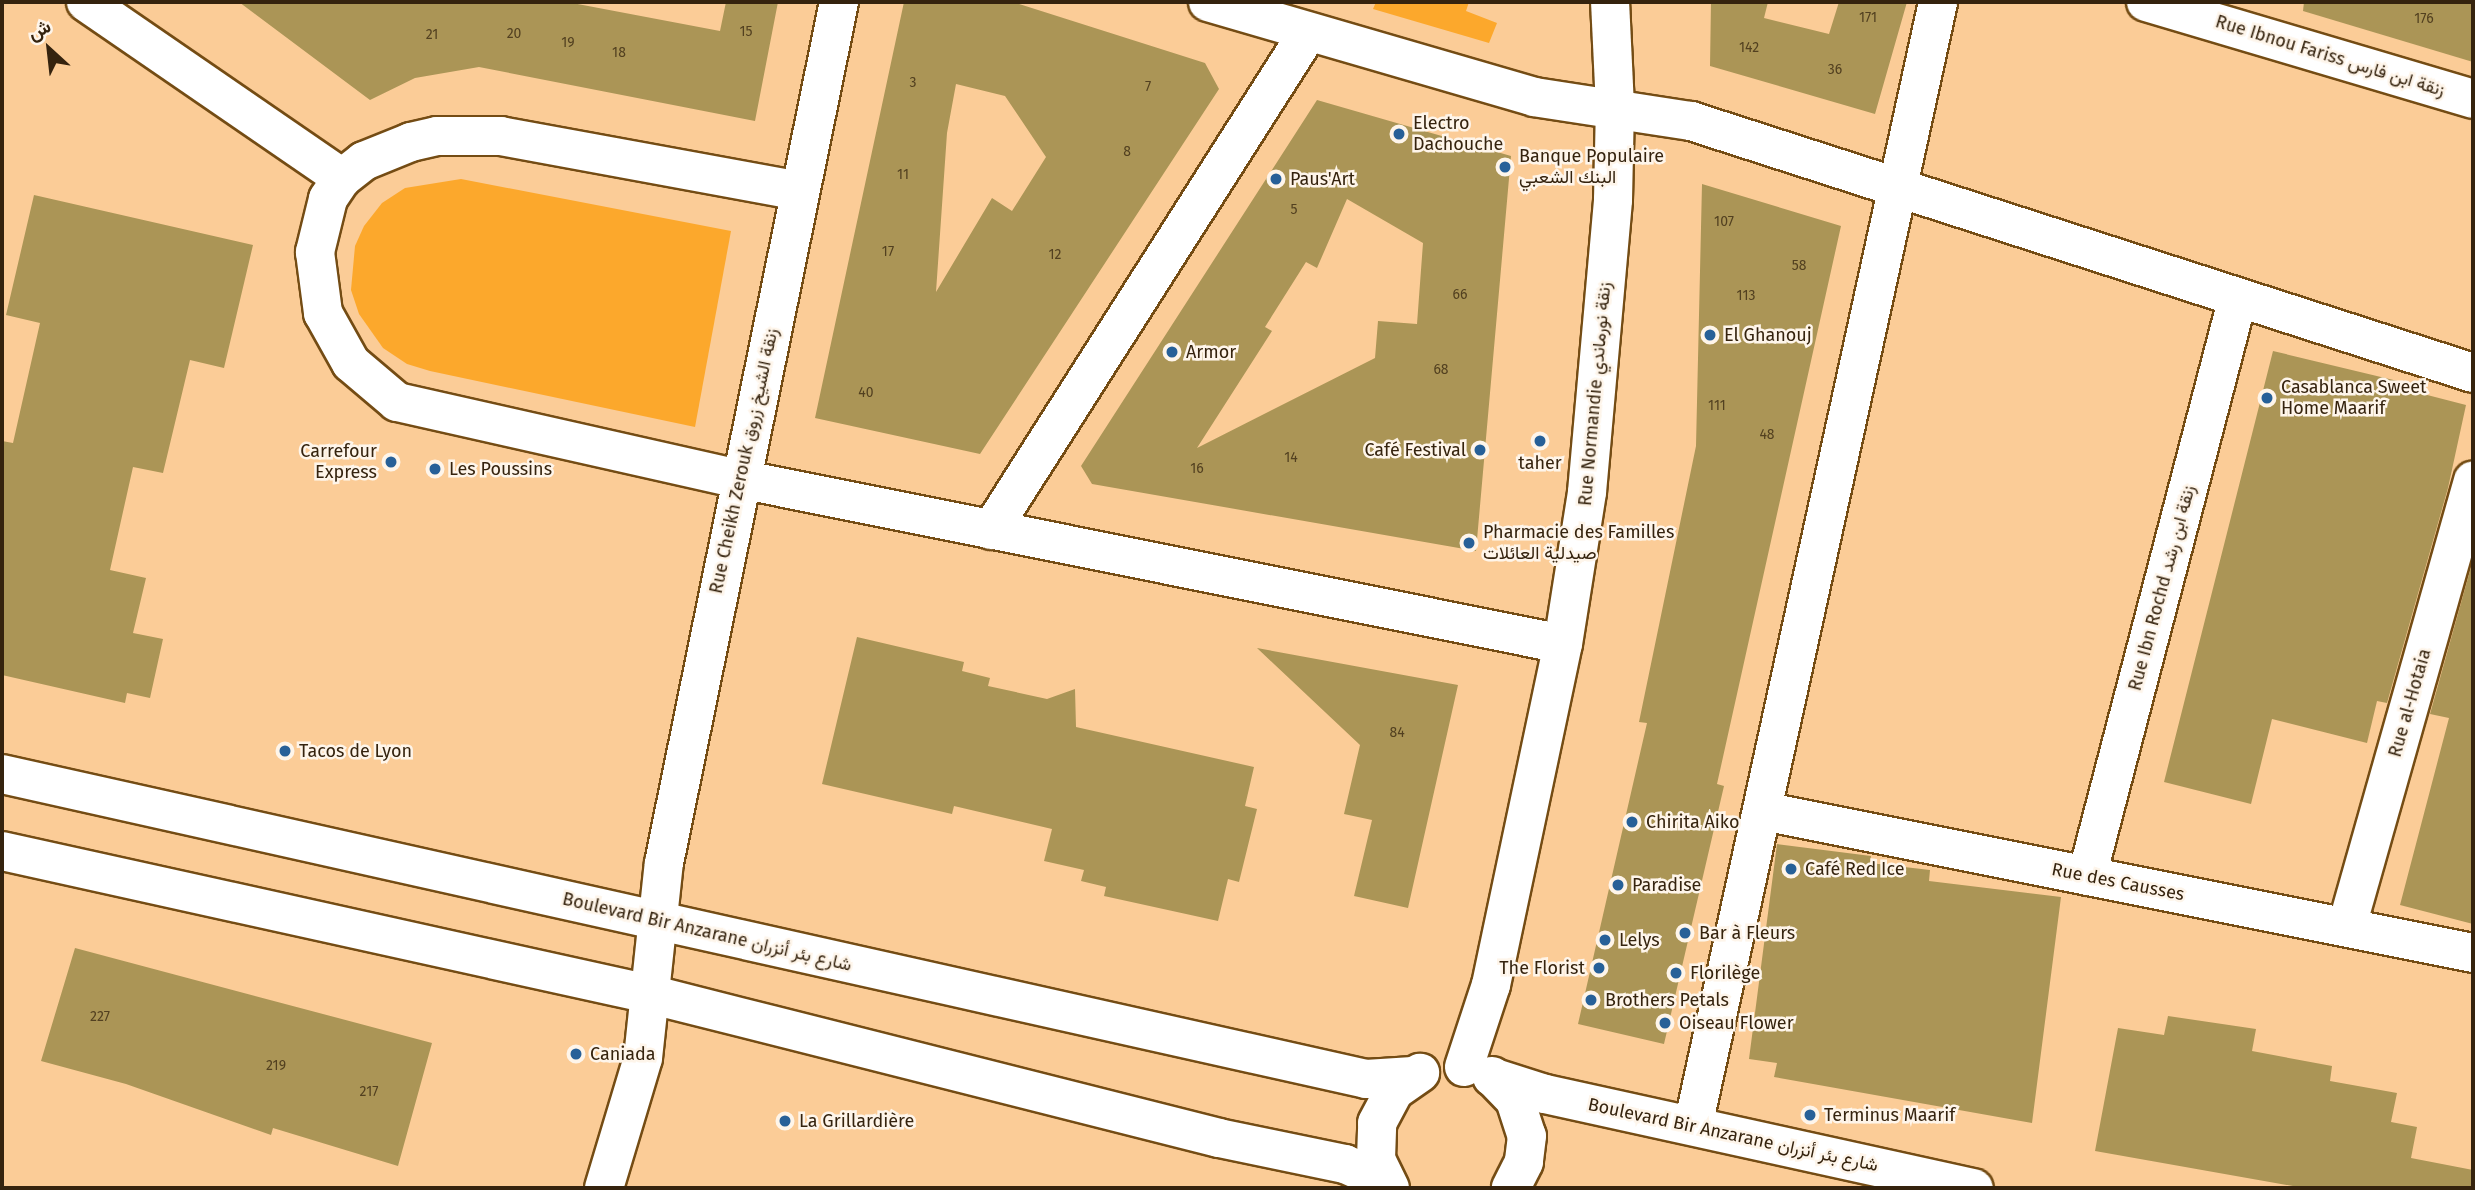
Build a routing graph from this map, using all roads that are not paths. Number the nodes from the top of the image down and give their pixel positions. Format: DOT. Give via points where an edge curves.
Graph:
graph roads {
  1 [pos="86,2"];
  2 [pos="839,2"];
  3 [pos="1208,2"];
  4 [pos="1609,2"];
  5 [pos="1938,2"];
  6 [pos="2146,2"];
  7 [pos="1307,34"];
  8 [pos="2473,99"];
  9 [pos="1615,107"];
  10 [pos="342,178"];
  11 [pos="1898,188"];
  12 [pos="800,191"];
  13 [pos="2237,301"];
  14 [pos="2473,373"];
  15 [pos="740,479"];
  16 [pos="2473,480"];
  17 [pos="991,530"];
  18 [pos="1563,644"];
  19 [pos="2,774"];
  20 [pos="1763,811"];
  21 [pos="2,852"];
  22 [pos="2087,876"];
  23 [pos="657,921"];
  24 [pos="2347,926"];
  25 [pos="2473,953"];
  26 [pos="649,994"];
  27 [pos="1478,1072"];
  28 [pos="1413,1076"];
  29 [pos="1693,1126"];
  30 [pos="1387,1185"];
  31 [pos="604,1188"];
  32 [pos="1511,1188"];
  33 [pos="1974,1188"];
  1 -- 10 [label="street"];
  2 -- 12 [label="street, Rue Cheikh Zerouk زنقة الشيخ زروق"];
  3 -- 7 [label="street"];
  4 -- 9 [label="street, Rue Normandie زنقة نورماندي"];
  5 -- 11 [label="street"];
  6 -- 8 [label="street, Rue Ibnou Fariss زنقة ابن فارس"];
  7 -- 9 [label="street" via="1534,97"];
  7 -- 17 [label="street"];
  9 -- 11 [label="street" via="1690,121"];
  9 -- 18 [label="street, Rue Normandie زنقة نورماندي" via="1612,200 1587,492"];
  10 -- 12 [label="street" via="384,150 437,136 467,135 536,141"];
  10 -- 15 [label="street" via="319,224 315,252 318,293 340,349 386,396"];
  11 -- 13 [label="street"];
  11 -- 20 [label="street"];
  12 -- 15 [label="street, Rue Cheikh Zerouk زنقة الشيخ زروق"];
  13 -- 14 [label="street"];
  13 -- 22 [label="street, Rue Ibn Rochd زنقة ابن رشد"];
  15 -- 17 [label="street"];
  15 -- 23 [label="street, Rue Cheikh Zerouk زنقة الشيخ زروق"];
  16 -- 24 [label="street, Rue al-Hotaia"];
  17 -- 18 [label="street"];
  18 -- 27 [label="street, Rue Normandie زنقة نورماندي" via="1491,985"];
  19 -- 23 [label="street, Boulevard Bir Anzarane شارع بئر أنزران"];
  20 -- 22 [label="street, Rue des Causses"];
  20 -- 29 [label="street"];
  21 -- 26 [label="street"];
  22 -- 24 [label="street, Rue des Causses"];
  23 -- 26 [label="street, Rue Cheikh Zerouk زنقة الشيخ زروق"];
  23 -- 28 [label="street, Boulevard Bir Anzarane شارع بئر أنزران" via="1366,1079"];
  24 -- 25 [label="street, Rue des Causses"];
  26 -- 30 [label="street" via="1219,1138 1345,1164"];
  26 -- 31 [label="street, Rue Cheikh Zerouk زنقة الشيخ زروق" via="643,1058"];
  27 -- 28 [label="street, Boulevard Bir Anzarane شارع بئر أنزران" via="1436,1068"];
  27 -- 29 [label="street, Boulevard Bir Anzarane شارع بئر أنزران" via="1545,1094"];
  27 -- 32 [label="street" via="1515,1100 1527,1136 1524,1162"];
  28 -- 30 [label="street" via="1387,1101 1377,1123 1374,1148"];
  29 -- 33 [label="street, Boulevard Bir Anzarane شارع بئر أنزران"];
}
